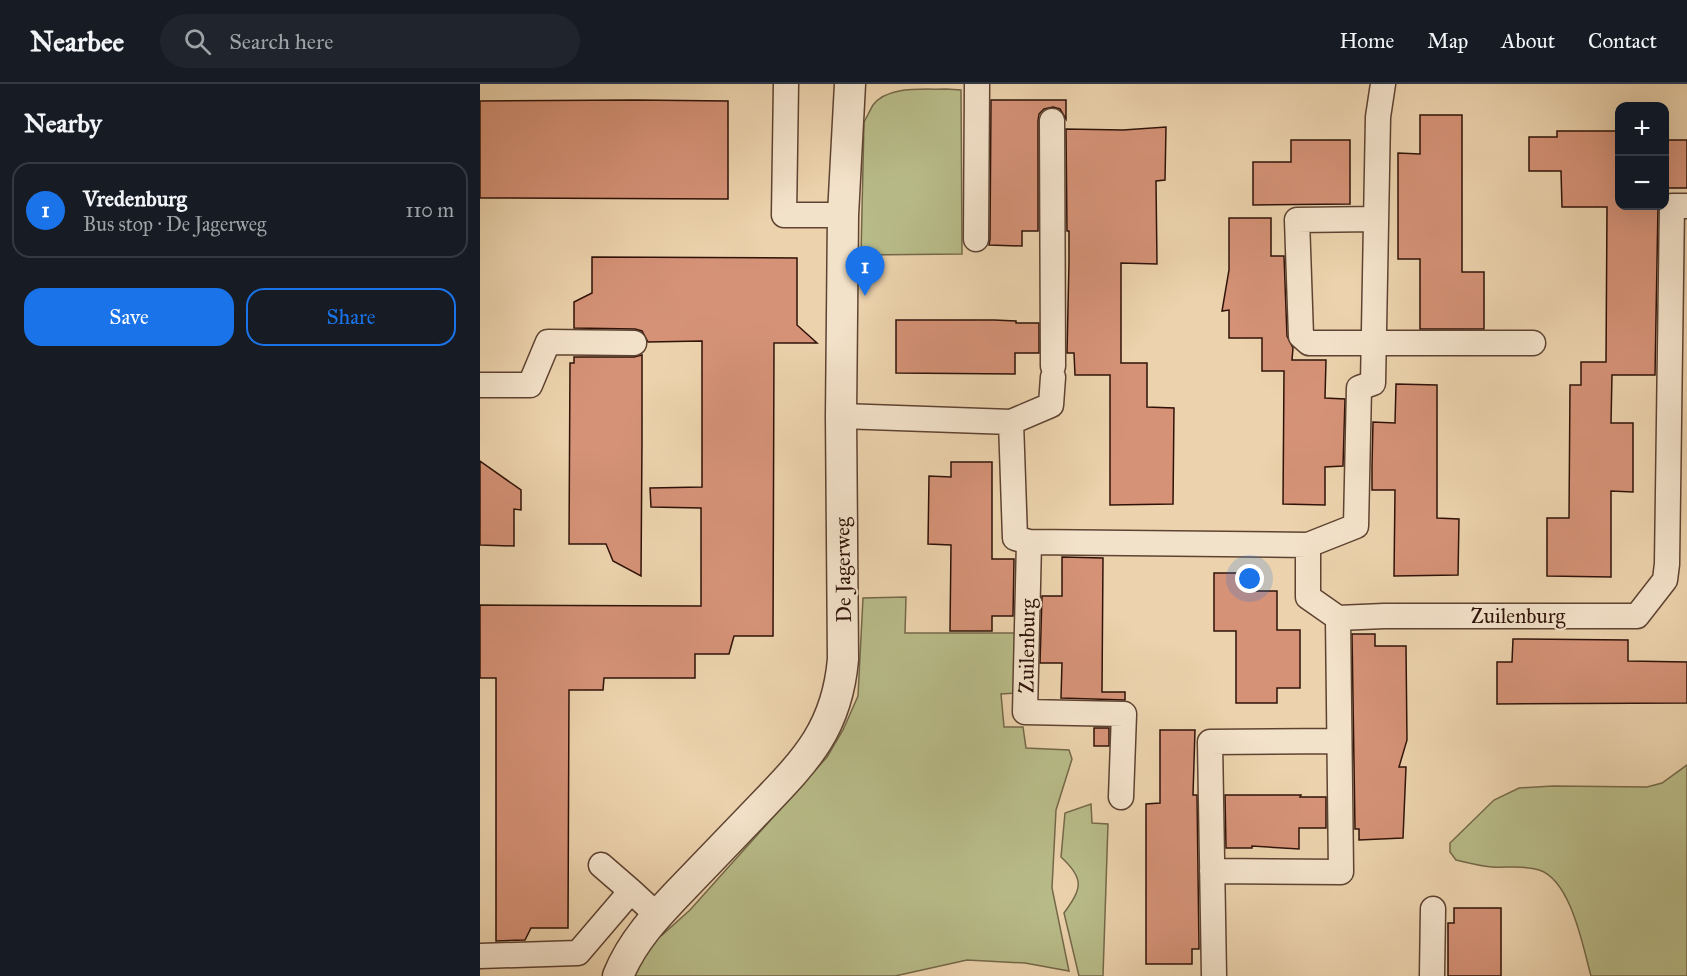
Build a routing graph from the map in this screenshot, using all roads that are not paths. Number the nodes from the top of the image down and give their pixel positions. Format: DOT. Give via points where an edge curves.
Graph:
graph roads {
  1 [pos="786,84"];
  2 [pos="850,84"];
  3 [pos="977,84"];
  4 [pos="1383,84"];
  5 [pos="1052,121"];
  6 [pos="1687,206"];
  7 [pos="843,215"];
  8 [pos="1376,219"];
  9 [pos="976,239"];
  10 [pos="634,343"];
  11 [pos="1533,343"];
  12 [pos="1375,344"];
  13 [pos="480,385"];
  14 [pos="841,416"];
  15 [pos="1011,422"];
  16 [pos="1029,542"];
  17 [pos="1308,545"];
  18 [pos="1677,564"];
  19 [pos="1338,618"];
  20 [pos="1338,741"];
  21 [pos="1121,797"];
  22 [pos="601,865"];
  23 [pos="1212,871"];
  24 [pos="631,891"];
  25 [pos="1433,909"];
  26 [pos="657,915"];
  27 [pos="480,956"];
  28 [pos="618,976"];
  29 [pos="1214,976"];
  30 [pos="1432,976"];
  1 -- 7 [label="street" via="784,215"];
  2 -- 7 [label="street, De Jagerweg"];
  3 -- 9 [label="street"];
  4 -- 8 [label="street" via="1378,117"];
  5 -- 15 [label="street" via="1051,405"];
  6 -- 18 [label="street, Zuilenburg" via="1672,206"];
  7 -- 14 [label="street, De Jagerweg"];
  8 -- 12 [label="street"];
  8 -- 12 [label="street" via="1297,220 1301,336 1309,343"];
  10 -- 13 [label="street" via="548,342 530,385"];
  11 -- 12 [label="street"];
  12 -- 17 [label="street" via="1373,383 1359,388 1356,526"];
  14 -- 15 [label="street"];
  14 -- 26 [label="street, De Jagerweg" via="843,659 842,679 832,712 800,766"];
  15 -- 16 [label="street" via="1015,538"];
  16 -- 17 [label="street"];
  16 -- 21 [label="street, Zuilenburg" via="1025,712 1124,714"];
  17 -- 19 [label="street" via="1308,597"];
  18 -- 19 [label="street, Zuilenburg" via="1637,616"];
  19 -- 20 [label="street"];
  20 -- 23 [label="street" via="1210,742"];
  20 -- 23 [label="street" via="1341,872"];
  22 -- 24 [label="street"];
  23 -- 29 [label="street"];
  24 -- 26 [label="street"];
  24 -- 27 [label="street" via="578,953"];
  25 -- 30 [label="street"];
  26 -- 28 [label="street, De Jagerweg" via="630,950"];
}
